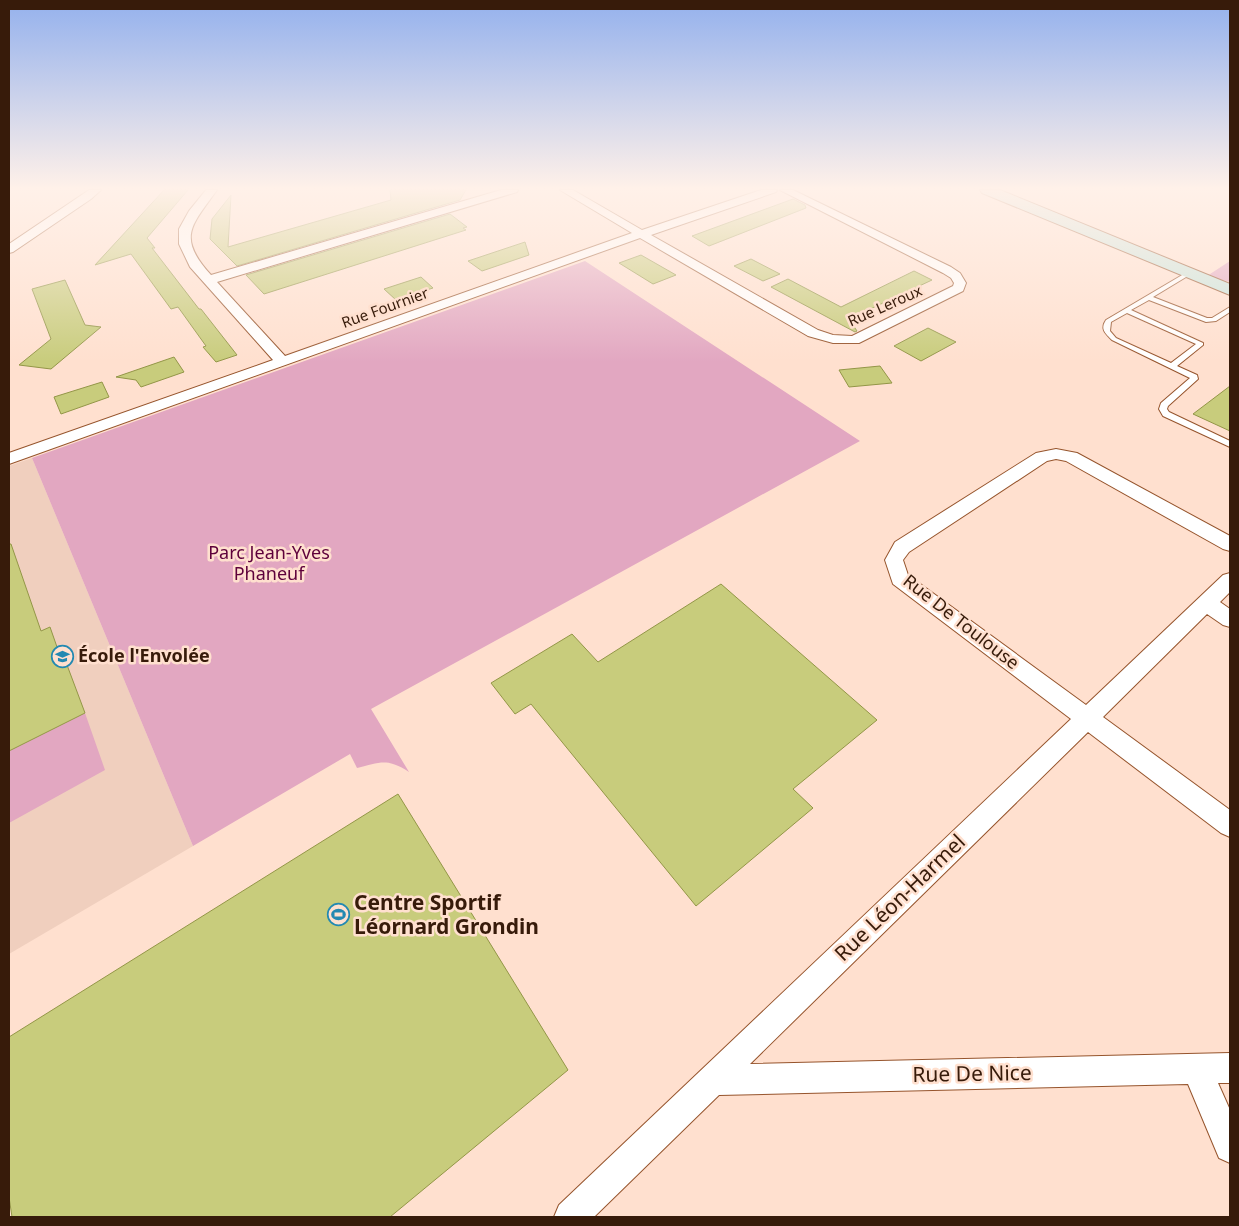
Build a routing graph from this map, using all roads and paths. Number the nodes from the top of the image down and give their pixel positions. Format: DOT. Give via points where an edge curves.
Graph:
graph roads {
  1 [pos="186,247"];
  2 [pos="320,247"];
  3 [pos="604,247"];
  4 [pos="664,247"];
  5 [pos="901,247"];
  6 [pos="1126,247"];
  7 [pos="1189,273"];
  8 [pos="209,280"];
  9 [pos="1230,290"];
  10 [pos="1148,297"];
  11 [pos="1230,309"];
  12 [pos="1126,310"];
  13 [pos="283,362"];
  14 [pos="1172,366"];
  15 [pos="1230,444"];
  16 [pos="9,459"];
  17 [pos="1230,544"];
  18 [pos="1230,580"];
  19 [pos="1206,604"];
  20 [pos="1230,619"];
  21 [pos="1088,718"];
  22 [pos="1230,825"];
  23 [pos="1230,1068"];
  24 [pos="1197,1069"];
  25 [pos="713,1080"];
  26 [pos="1230,1147"];
  27 [pos="571,1217"];
  1 -- 8 [label="street" via="194,264"];
  2 -- 8 [label="street"];
  3 -- 13 [label="street, Rue Fournier"];
  4 -- 5 [label="street, Rue Leroux" via="813,333 838,340 854,340 866,335 958,288 960,283 956,276"];
  6 -- 7 [label="street"];
  7 -- 9 [label="street"];
  7 -- 10 [label="lane"];
  8 -- 13 [label="street"];
  10 -- 11 [label="lane" via="1206,320 1214,320"];
  10 -- 12 [label="lane"];
  12 -- 14 [label="lane" via="1108,321 1107,331 1114,339"];
  12 -- 14 [label="lane" via="1201,344"];
  13 -- 16 [label="street, Rue Fournier"];
  14 -- 15 [label="lane" via="1194,379 1164,405 1166,414"];
  17 -- 21 [label="street, Rue De Toulouse" via="1071,457 1056,454 1042,456 902,547 894,560 900,579"];
  18 -- 19 [label="street, Rue Léon-Harmel"];
  19 -- 20 [label="street"];
  19 -- 21 [label="street, Rue Léon-Harmel"];
  21 -- 22 [label="street, Rue De Toulouse"];
  21 -- 25 [label="street, Rue Léon-Harmel"];
  23 -- 24 [label="street, Rue De Nice"];
  24 -- 25 [label="street, Rue De Nice"];
  24 -- 26 [label="street"];
  25 -- 27 [label="street, Rue Léon-Harmel"];
}
